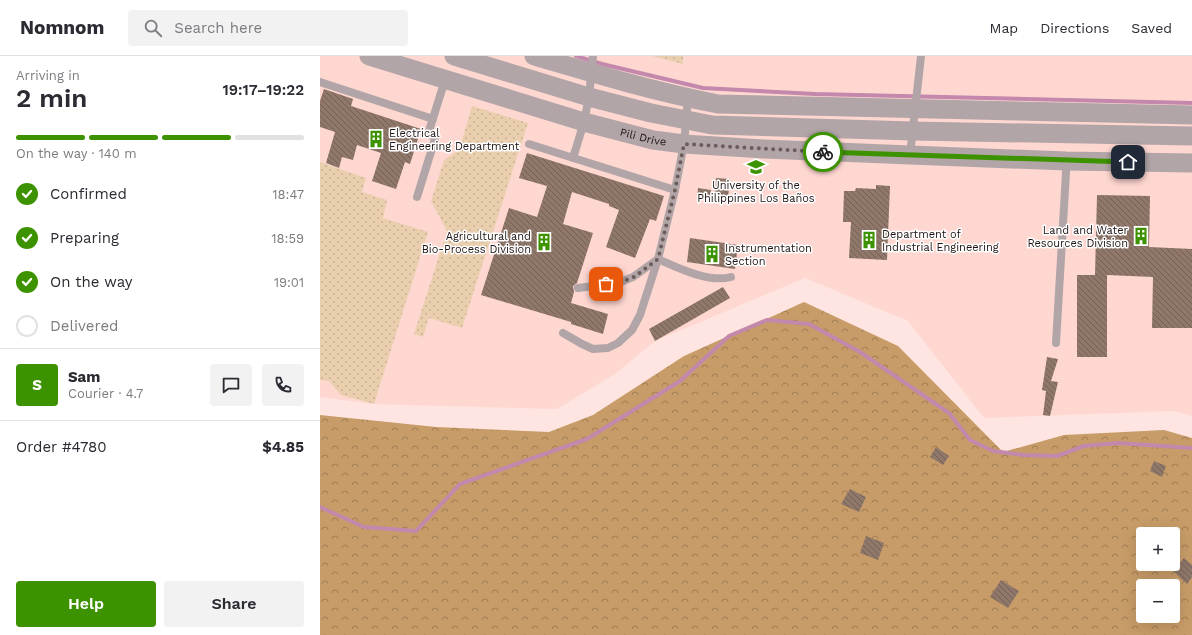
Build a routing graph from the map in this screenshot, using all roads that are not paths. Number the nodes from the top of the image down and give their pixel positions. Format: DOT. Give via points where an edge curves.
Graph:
graph roads {
  1 [pos="369,56"];
  2 [pos="454,56"];
  3 [pos="534,56"];
  4 [pos="921,56"];
  5 [pos="592,65"];
  6 [pos="445,80"];
  7 [pos="320,82"];
  8 [pos="589,98"];
  9 [pos="688,98"];
  10 [pos="915,105"];
  11 [pos="1192,115"];
  12 [pos="809,118"];
  13 [pos="433,119"];
  14 [pos="686,121"];
  15 [pos="584,122"];
  16 [pos="912,131"];
  17 [pos="1192,136"];
  18 [pos="529,144"];
  19 [pos="684,144"];
  20 [pos="910,155"];
  21 [pos="573,158"];
  22 [pos="1066,161"];
  23 [pos="1192,163"];
  24 [pos="675,190"];
  25 [pos="417,197"];
  26 [pos="658,259"];
  27 [pos="731,277"];
  28 [pos="578,288"];
  29 [pos="563,333"];
  30 [pos="1056,342"];
  1 -- 6 [label="street, Pili Drive"];
  2 -- 8 [label="street"];
  3 -- 5 [label="street"];
  4 -- 10 [label="lane"];
  5 -- 8 [label="lane"];
  5 -- 9 [label="street"];
  6 -- 13 [label="lane"];
  6 -- 15 [label="street, Pili Drive"];
  7 -- 13 [label="lane"];
  8 -- 14 [label="street"];
  8 -- 15 [label="lane"];
  9 -- 12 [label="street"];
  9 -- 14 [label="lane"];
  10 -- 11 [label="street"];
  10 -- 12 [label="street"];
  10 -- 16 [label="lane"];
  12 -- 14 [label="street" via="712,125"];
  12 -- 16 [label="street"];
  13 -- 25 [label="lane" via="429,131 435,139"];
  14 -- 19 [label="lane"];
  15 -- 19 [label="street, Pili Drive" via="653,140"];
  15 -- 21 [label="lane"];
  16 -- 17 [label="street"];
  16 -- 20 [label="lane"];
  18 -- 21 [label="lane"];
  19 -- 20 [label="street, Pili Drive"];
  19 -- 24 [label="lane"];
  20 -- 22 [label="street, Pili Drive"];
  21 -- 24 [label="lane"];
  22 -- 23 [label="street, Pili Drive"];
  22 -- 30 [label="lane"];
  24 -- 26 [label="lane"];
  26 -- 27 [label="lane" via="693,274 724,279"];
  26 -- 28 [label="lane" via="634,277 618,283"];
  26 -- 29 [label="lane" via="640,315 632,330 618,342 608,348 593,349"];
}
